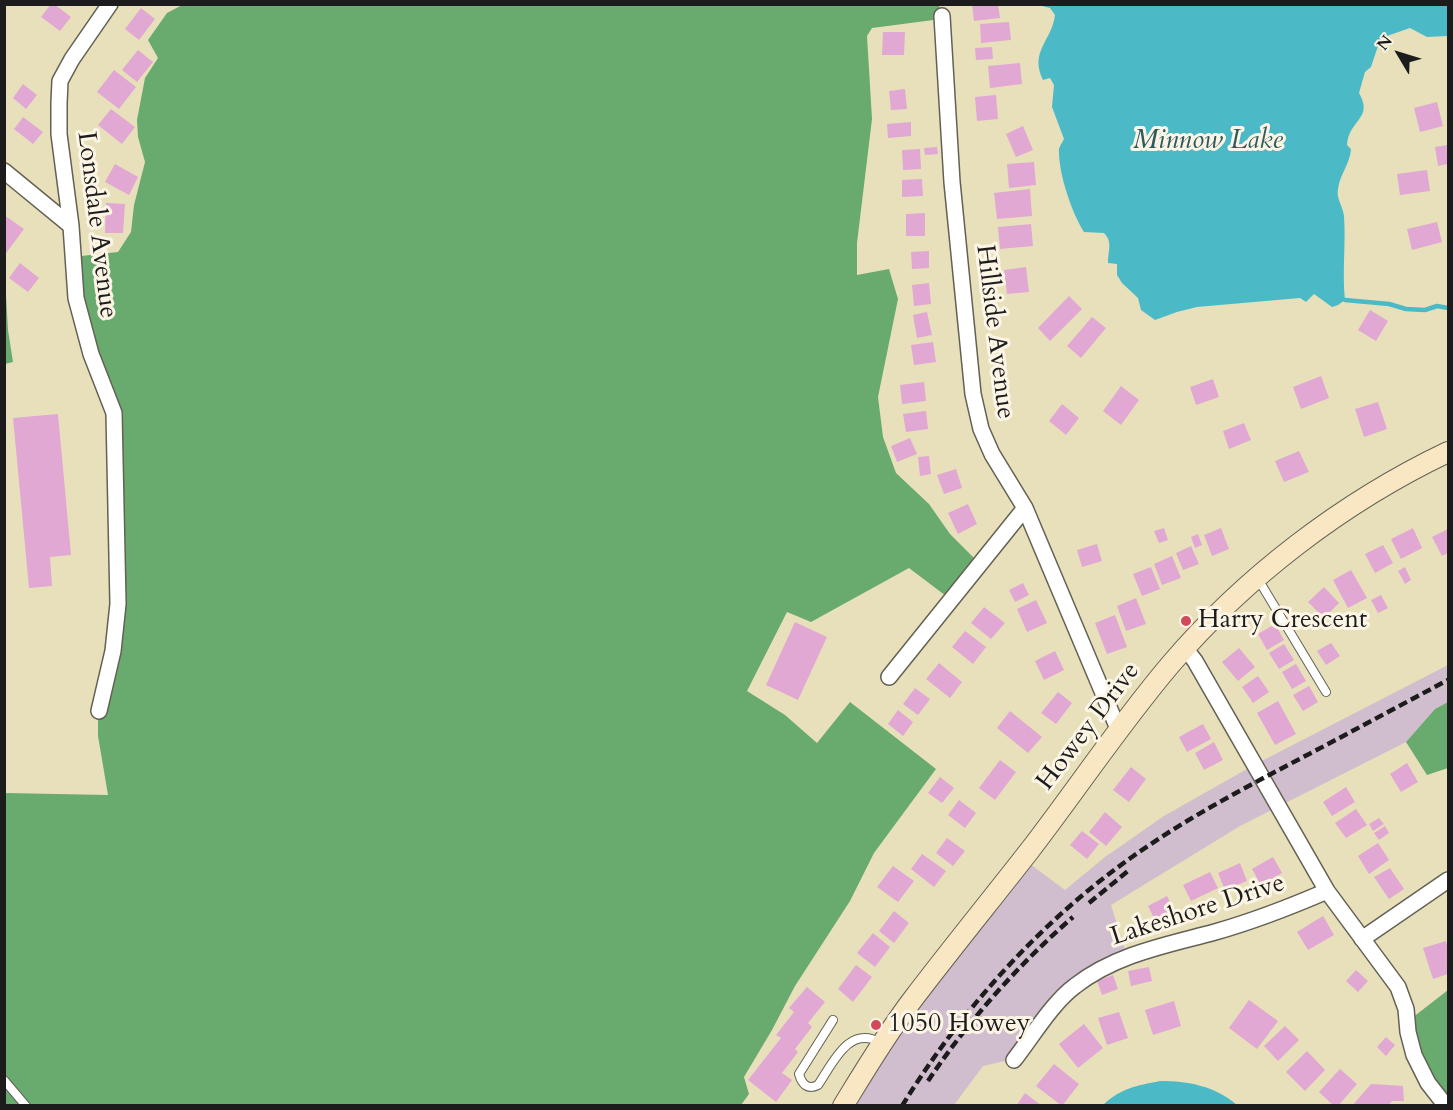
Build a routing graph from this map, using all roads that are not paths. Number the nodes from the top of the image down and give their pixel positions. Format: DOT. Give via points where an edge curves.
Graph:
graph roads {
  1 [pos="110,4"];
  2 [pos="942,16"];
  3 [pos="4,171"];
  4 [pos="71,226"];
  5 [pos="1449,452"];
  6 [pos="1025,508"];
  7 [pos="1257,578"];
  8 [pos="1185,648"];
  9 [pos="889,677"];
  10 [pos="1326,692"];
  11 [pos="99,711"];
  12 [pos="1119,731"];
  13 [pos="1449,880"];
  14 [pos="1327,891"];
  15 [pos="1362,939"];
  16 [pos="833,1020"];
  17 [pos="883,1043"];
  18 [pos="1014,1060"];
  19 [pos="4,1080"];
  20 [pos="26,1106"];
  21 [pos="843,1106"];
  22 [pos="1446,1106"];
  1 -- 4 [label="street, Lonsdale Avenue" via="60,81 59,134"];
  2 -- 6 [label="street, Hillside Avenue" via="952,182 973,394 992,454"];
  3 -- 4 [label="street"];
  4 -- 11 [label="street, Lonsdale Avenue" via="76,298 91,354 114,413 118,604 113,651"];
  5 -- 7 [label="main road, Howey Drive" via="1370,495"];
  6 -- 9 [label="street"];
  6 -- 12 [label="street, Hillside Avenue"];
  7 -- 8 [label="main road, Howey Drive"];
  7 -- 10 [label="lane"];
  8 -- 12 [label="main road, Howey Drive"];
  8 -- 14 [label="street"];
  12 -- 17 [label="main road, Howey Drive" via="911,1001"];
  13 -- 15 [label="street"];
  14 -- 15 [label="street"];
  14 -- 18 [label="street, Lakeshore Drive" via="1273,915 1138,952 1101,969 1074,987"];
  15 -- 22 [label="street" via="1398,987 1414,1055 1428,1083"];
  16 -- 17 [label="lane" via="799,1074 806,1086 819,1085 852,1040 873,1037"];
  17 -- 21 [label="main road, Howey Drive"];
  19 -- 20 [label="lane"];
}
